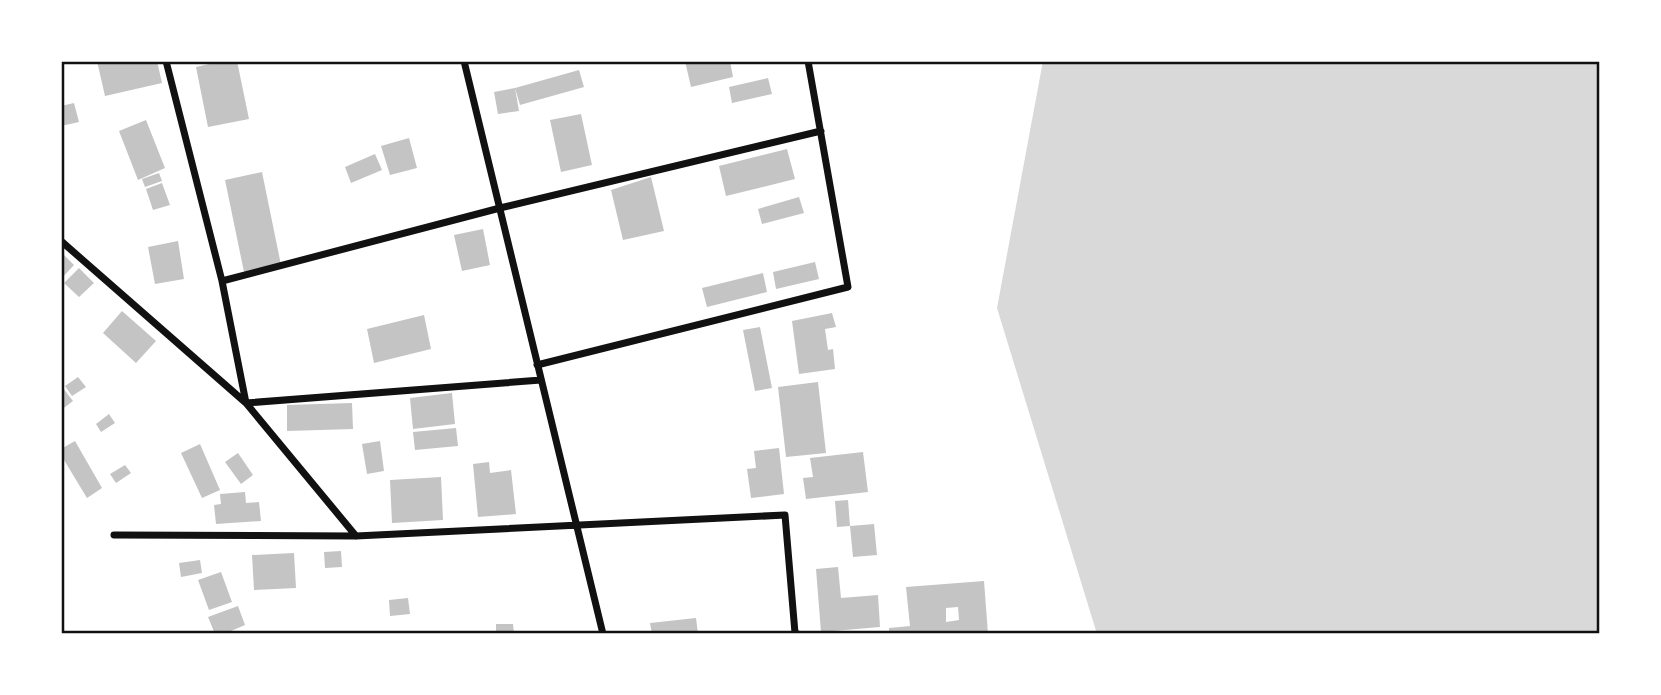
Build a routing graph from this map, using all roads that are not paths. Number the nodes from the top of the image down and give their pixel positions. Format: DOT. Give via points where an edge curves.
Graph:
graph roads {
  1 [pos="166,61"];
  2 [pos="464,61"];
  3 [pos="808,61"];
  4 [pos="821,131"];
  5 [pos="500,208"];
  6 [pos="61,241"];
  7 [pos="222,281"];
  8 [pos="537,365"];
  9 [pos="541,380"];
  10 [pos="246,403"];
  11 [pos="576,524"];
  12 [pos="114,535"];
  13 [pos="356,536"];
  14 [pos="603,634"];
  15 [pos="798,634"];
  1 -- 7 [label="street"];
  2 -- 5 [label="street"];
  3 -- 4 [label="street"];
  4 -- 5 [label="street"];
  4 -- 8 [label="street" via="848,287"];
  5 -- 7 [label="street"];
  5 -- 8 [label="street"];
  6 -- 10 [label="street"];
  7 -- 10 [label="street"];
  8 -- 9 [label="street"];
  9 -- 10 [label="street"];
  9 -- 11 [label="street"];
  10 -- 13 [label="street"];
  11 -- 13 [label="street"];
  11 -- 14 [label="street"];
  11 -- 15 [label="street" via="785,515"];
  12 -- 13 [label="street"];
}
